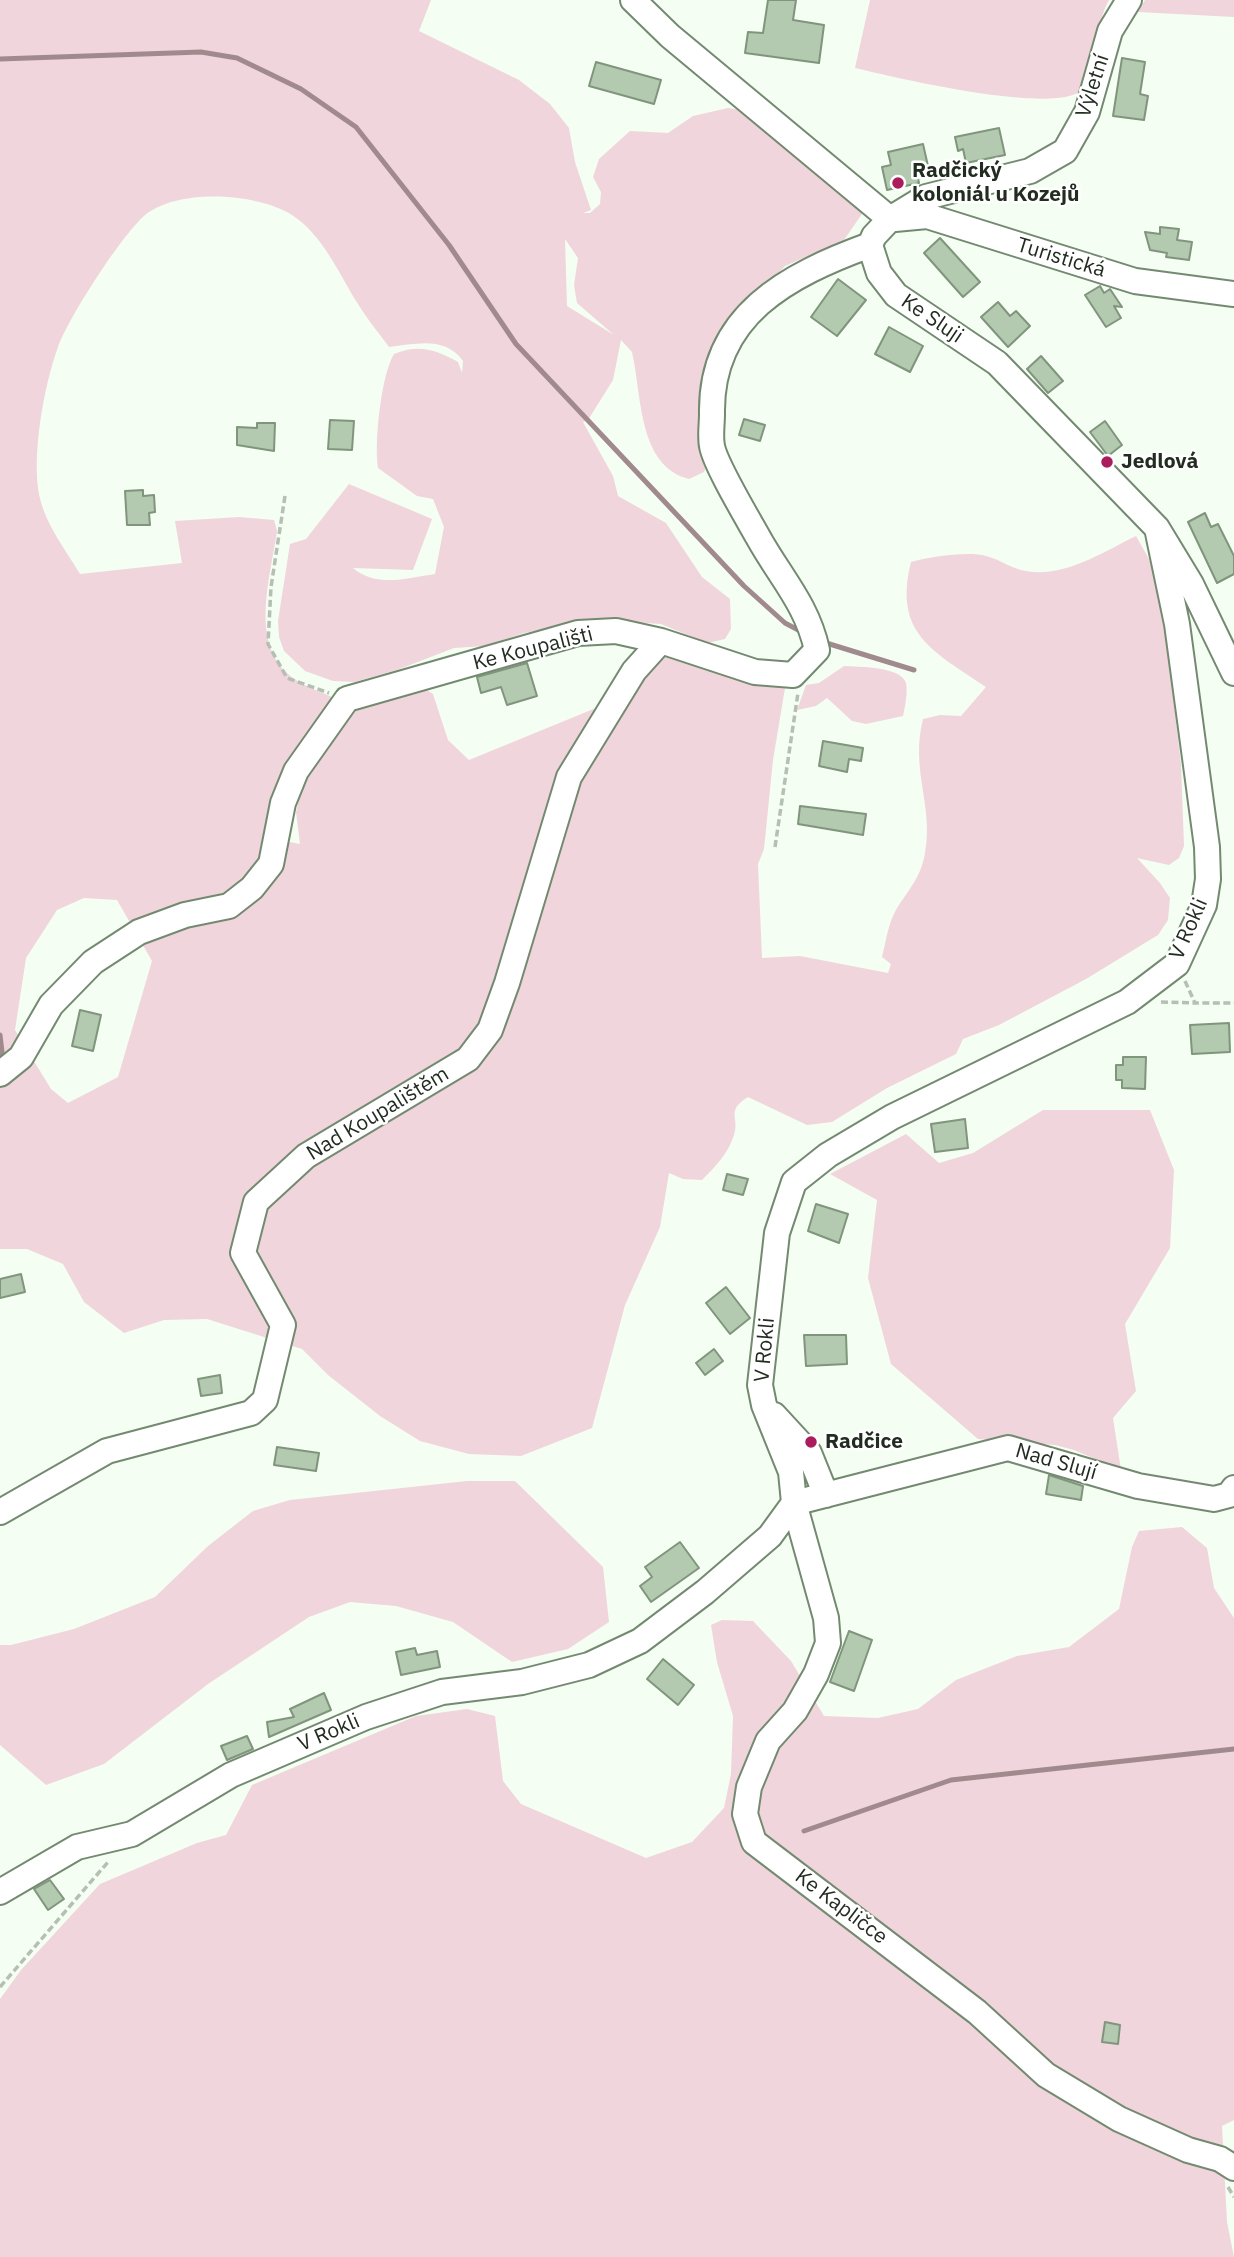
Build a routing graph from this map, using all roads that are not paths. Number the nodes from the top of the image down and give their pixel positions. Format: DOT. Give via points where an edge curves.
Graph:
graph roads {
  1 [pos="633,0"];
  2 [pos="1129,0"];
  3 [pos="890,219"];
  4 [pos="870,245"];
  5 [pos="1234,294"];
  6 [pos="1157,528"];
  7 [pos="661,641"];
  8 [pos="1234,673"];
  9 [pos="7,1068"];
  10 [pos="764,1405"];
  11 [pos="1234,1488"];
  12 [pos="826,1495"];
  13 [pos="794,1503"];
  14 [pos="0,1512"];
  15 [pos="0,1892"];
  16 [pos="1234,2168"];
  1 -- 3 [label="street"];
  2 -- 3 [label="street, Výletní" via="1110,31 1087,112 1065,151 1030,172 926,197"];
  3 -- 4 [label="street"];
  3 -- 5 [label="street, Turistická" via="927,216 1135,281"];
  4 -- 6 [label="street, Ke Sluji" via="878,273 896,295 997,363"];
  4 -- 7 [label="street, Ke Koupališti" via="819,264 743,318 724,347 711,387 712,448 758,539 811,621 817,650 793,675 755,672"];
  6 -- 8 [label="street, Ke Sluji" via="1191,584"];
  6 -- 10 [label="street, V Rokli" via="1177,624 1207,847 1204,905 1177,964 1127,1002 892,1117 828,1155 794,1182 777,1233 760,1385"];
  7 -- 9 [label="street, Ke Koupališti" via="616,632 578,633 347,699 296,771 271,864 253,888 229,906 185,915 139,932 93,962 51,1005 21,1057"];
  7 -- 14 [label="street, Nad Koupalištěm" via="634,671 569,777 490,1030 468,1059 306,1156 256,1202 243,1253 283,1325 265,1400 251,1413 107,1451"];
  10 -- 12 [label="street" via="809,1453"];
  10 -- 13 [label="street, V Rokli" via="791,1472"];
  11 -- 12 [label="street, Nad Slují" via="1229,1495 1214,1499 1151,1488 1008,1448"];
  12 -- 13 [label="street, Nad Slují"];
  13 -- 15 [label="street, V Rokli" via="770,1536 640,1641 589,1665 522,1682 442,1692 366,1717 231,1775 132,1834 77,1847"];
  13 -- 16 [label="street, Ke Kapličce" via="826,1618 828,1643 817,1674 795,1711 768,1741 749,1787 745,1814 754,1842 977,2012 1046,2075 1119,2119"];
}
